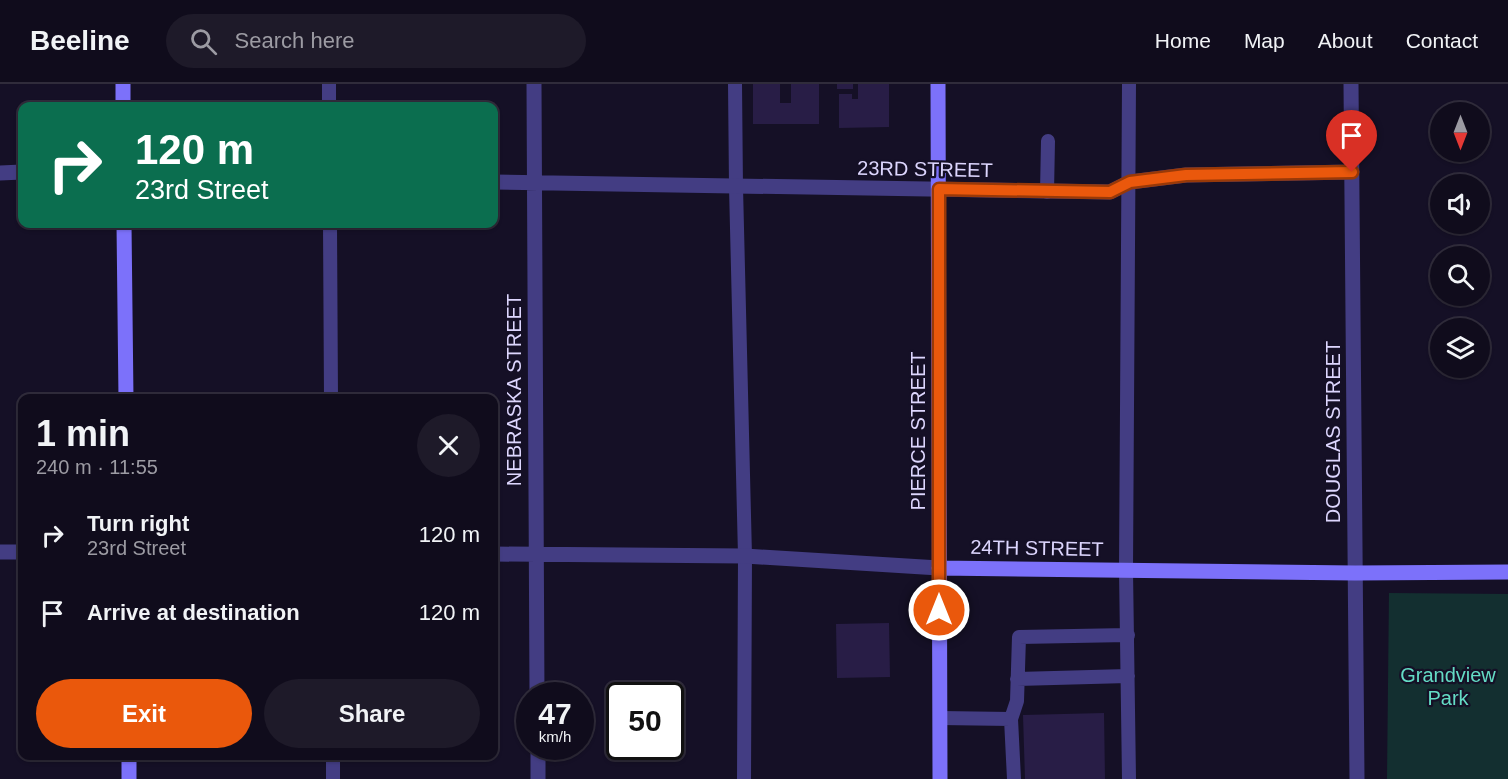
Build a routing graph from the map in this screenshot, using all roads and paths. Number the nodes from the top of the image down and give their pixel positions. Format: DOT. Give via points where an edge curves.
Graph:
graph roads {
  1 [pos="123,84"];
  2 [pos="329,84"];
  3 [pos="534,84"];
  4 [pos="735,84"];
  5 [pos="938,84"];
  6 [pos="1129,84"];
  7 [pos="1351,84"];
  8 [pos="123,102"];
  9 [pos="329,102"];
  10 [pos="1048,141"];
  11 [pos="18,172"];
  12 [pos="1352,172"];
  13 [pos="0,173"];
  14 [pos="498,182"];
  15 [pos="1130,182"];
  16 [pos="535,183"];
  17 [pos="736,187"];
  18 [pos="939,189"];
  19 [pos="1047,192"];
  20 [pos="124,228"];
  21 [pos="330,228"];
  22 [pos="126,394"];
  23 [pos="331,394"];
  24 [pos="0,552"];
  25 [pos="18,552"];
  26 [pos="498,554"];
  27 [pos="535,554"];
  28 [pos="745,556"];
  29 [pos="939,568"];
  30 [pos="1126,570"];
  31 [pos="1508,572"];
  32 [pos="1355,573"];
  33 [pos="1128,635"];
  34 [pos="1128,676"];
  35 [pos="1017,679"];
  36 [pos="537,682"];
  37 [pos="940,718"];
  38 [pos="1011,719"];
  39 [pos="129,760"];
  40 [pos="333,760"];
  41 [pos="538,760"];
  42 [pos="129,779"];
  43 [pos="333,779"];
  44 [pos="538,779"];
  45 [pos="744,779"];
  46 [pos="940,779"];
  47 [pos="1014,779"];
  48 [pos="1129,779"];
  49 [pos="1357,779"];
  1 -- 8 [label="main road"];
  2 -- 9 [label="lane"];
  3 -- 16 [label="street, NEBRASKA STREET"];
  4 -- 17 [label="lane"];
  5 -- 18 [label="main road, PIERCE STREET"];
  6 -- 15 [label="lane"];
  7 -- 12 [label="street, DOUGLAS STREET"];
  10 -- 19 [label="lane"];
  11 -- 13 [label="street"];
  12 -- 15 [label="street, 23RD STREET" via="1186,175"];
  12 -- 32 [label="street, DOUGLAS STREET"];
  14 -- 16 [label="street, 23RD STREET"];
  15 -- 19 [label="street, 23RD STREET" via="1110,192"];
  15 -- 30 [label="lane"];
  16 -- 17 [label="street, 23RD STREET"];
  16 -- 27 [label="street, NEBRASKA STREET"];
  17 -- 18 [label="street, 23RD STREET"];
  17 -- 28 [label="lane"];
  18 -- 19 [label="street, 23RD STREET"];
  18 -- 29 [label="main road, PIERCE STREET"];
  20 -- 22 [label="main road"];
  21 -- 23 [label="lane"];
  24 -- 25 [label="street"];
  26 -- 27 [label="street, 24TH STREET"];
  27 -- 28 [label="street, 24TH STREET"];
  27 -- 36 [label="street, NEBRASKA STREET"];
  28 -- 29 [label="street, 24TH STREET"];
  28 -- 45 [label="lane"];
  29 -- 30 [label="main road, 24TH STREET"];
  29 -- 37 [label="main road, PIERCE STREET"];
  30 -- 32 [label="main road, 24TH STREET"];
  30 -- 33 [label="lane"];
  31 -- 32 [label="main road, 24TH STREET"];
  32 -- 49 [label="street, DOUGLAS STREET"];
  33 -- 34 [label="lane"];
  33 -- 35 [label="lane" via="1019,637"];
  34 -- 35 [label="lane"];
  34 -- 48 [label="lane"];
  35 -- 38 [label="lane" via="1017,701"];
  37 -- 38 [label="lane"];
  37 -- 46 [label="main road, PIERCE STREET"];
  38 -- 47 [label="lane"];
  39 -- 42 [label="main road"];
  40 -- 43 [label="lane"];
  41 -- 44 [label="street"];
}
